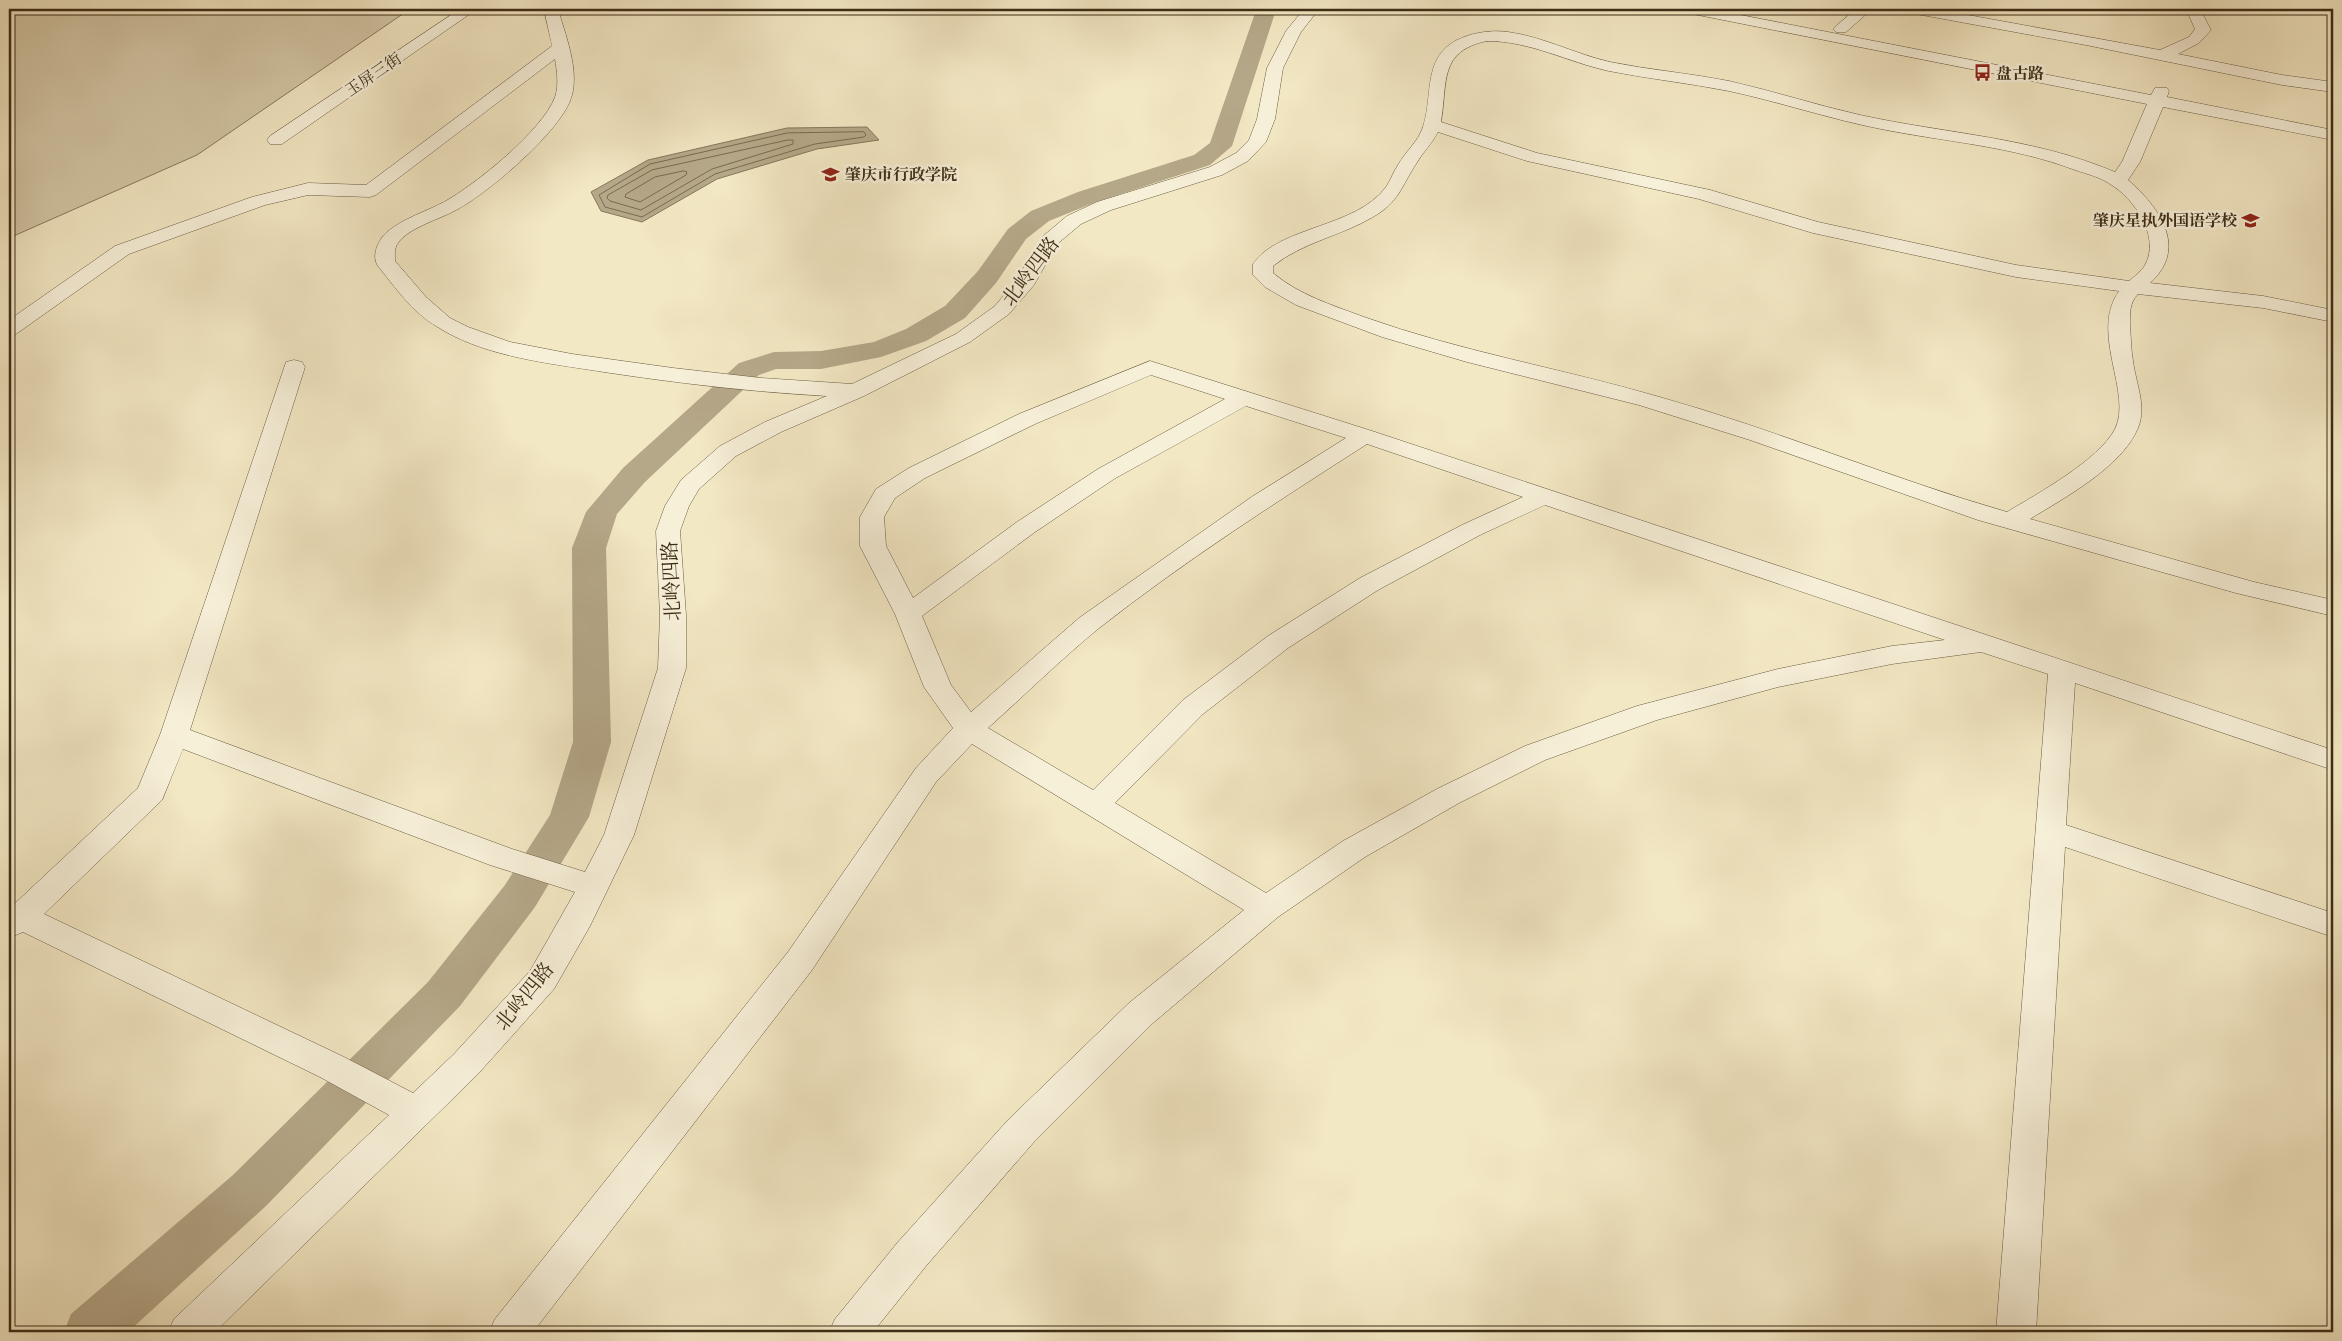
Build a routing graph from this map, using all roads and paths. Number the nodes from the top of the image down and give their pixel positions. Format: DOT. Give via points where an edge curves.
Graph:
graph roads {
  1 [pos="470,9"];
  2 [pos="552,9"];
  3 [pos="1312,9"];
  4 [pos="1688,9"];
  5 [pos="1736,9"];
  6 [pos="1865,9"];
  7 [pos="1911,9"];
  8 [pos="2193,9"];
  9 [pos="1712,11"];
  10 [pos="1841,29"];
  11 [pos="559,48"];
  12 [pos="2161,56"];
  13 [pos="2333,87"];
  14 [pos="2159,96"];
  15 [pos="2333,124"];
  16 [pos="1432,126"];
  17 [pos="2333,135"];
  18 [pos="276,140"];
  19 [pos="2118,181"];
  20 [pos="2132,287"];
  21 [pos="2333,316"];
  22 [pos="9,330"];
  23 [pos="294,367"];
  24 [pos="856,391"];
  25 [pos="1244,398"];
  26 [pos="1364,436"];
  27 [pos="1544,496"];
  28 [pos="2010,520"];
  29 [pos="2333,608"];
  30 [pos="908,614"];
  31 [pos="1984,643"];
  32 [pos="2062,669"];
  33 [pos="969,729"];
  34 [pos="174,735"];
  35 [pos="2333,760"];
  36 [pos="1096,805"];
  37 [pos="2051,831"];
  38 [pos="594,886"];
  39 [pos="1268,909"];
  40 [pos="15,921"];
  41 [pos="2333,925"];
  42 [pos="402,1105"];
  43 [pos="188,1332"];
  44 [pos="510,1332"];
  45 [pos="849,1332"];
  46 [pos="2016,1332"];
  1 -- 18 [label="street, 玉屏三街"];
  2 -- 11 [label="street"];
  3 -- 24 [label="street, 北岭四路" via="1294,31 1275,68 1266,119 1257,142 1242,156 1216,171 1104,206 1074,220 1049,240 1024,285 1002,310 963,338"];
  4 -- 9 [label="street"];
  5 -- 10 [label="street"];
  6 -- 10 [label="street"];
  7 -- 12 [label="street"];
  8 -- 12 [label="street" via="2203,30 2194,40"];
  9 -- 14 [label="street"];
  10 -- 14 [label="street"];
  11 -- 22 [label="street" via="370,191 308,189 259,201 122,250"];
  11 -- 24 [label="street" via="566,84 564,98 552,118 477,187 453,204 394,235 385,247 385,262 414,296 442,322 478,338 547,357 708,380"];
  12 -- 13 [label="street"];
  14 -- 15 [label="street"];
  14 -- 17 [label="street"];
  14 -- 19 [label="street" via="2131,162"];
  16 -- 19 [label="street" via="1440,67 1446,55 1466,41 1495,35 1530,41 1606,65 1729,86 1841,116 2017,145"];
  16 -- 20 [label="street" via="1533,157 1703,194 1876,243 2016,271"];
  16 -- 28 [label="street" via="1391,195 1358,218 1294,242 1274,254 1262,264 1263,275 1275,286 1303,301 1383,332 1688,412"];
  19 -- 20 [label="street" via="2153,222 2159,239 2152,270"];
  20 -- 21 [label="street" via="2263,302"];
  20 -- 28 [label="street" via="2121,305 2120,336 2131,418 2122,437 2105,456 2068,484"];
  23 -- 34 [label="street"];
  24 -- 38 [label="street, 北岭四路" via="773,427 728,452 689,485 677,506 668,531 674,615 672,668 619,835"];
  25 -- 26 [label="street"];
  25 -- 30 [label="street" via="1106,474 1026,527"];
  25 -- 30 [label="street" via="1150,368 1027,419 917,473 885,494 872,518 873,546"];
  26 -- 27 [label="street"];
  26 -- 33 [label="street" via="1254,506 1096,618"];
  27 -- 31 [label="street"];
  27 -- 36 [label="street" via="1369,584 1278,642 1192,708"];
  28 -- 29 [label="street" via="2204,576"];
  30 -- 33 [label="street" via="938,687"];
  31 -- 32 [label="street"];
  31 -- 39 [label="street" via="1892,654 1778,678 1646,712 1535,753 1448,796 1354,849"];
  32 -- 35 [label="street"];
  32 -- 37 [label="street"];
  33 -- 36 [label="street"];
  33 -- 44 [label="street" via="926,775 800,961"];
  34 -- 38 [label="street" via="501,857"];
  34 -- 40 [label="street" via="151,793"];
  36 -- 39 [label="street"];
  37 -- 41 [label="street"];
  37 -- 46 [label="street"];
  38 -- 42 [label="street, 北岭四路" via="542,980 466,1064"];
  39 -- 45 [label="street" via="1141,1013 1021,1131 912,1254"];
  40 -- 42 [label="street" via="332,1067"];
  42 -- 43 [label="street, 北岭四路"];
}
